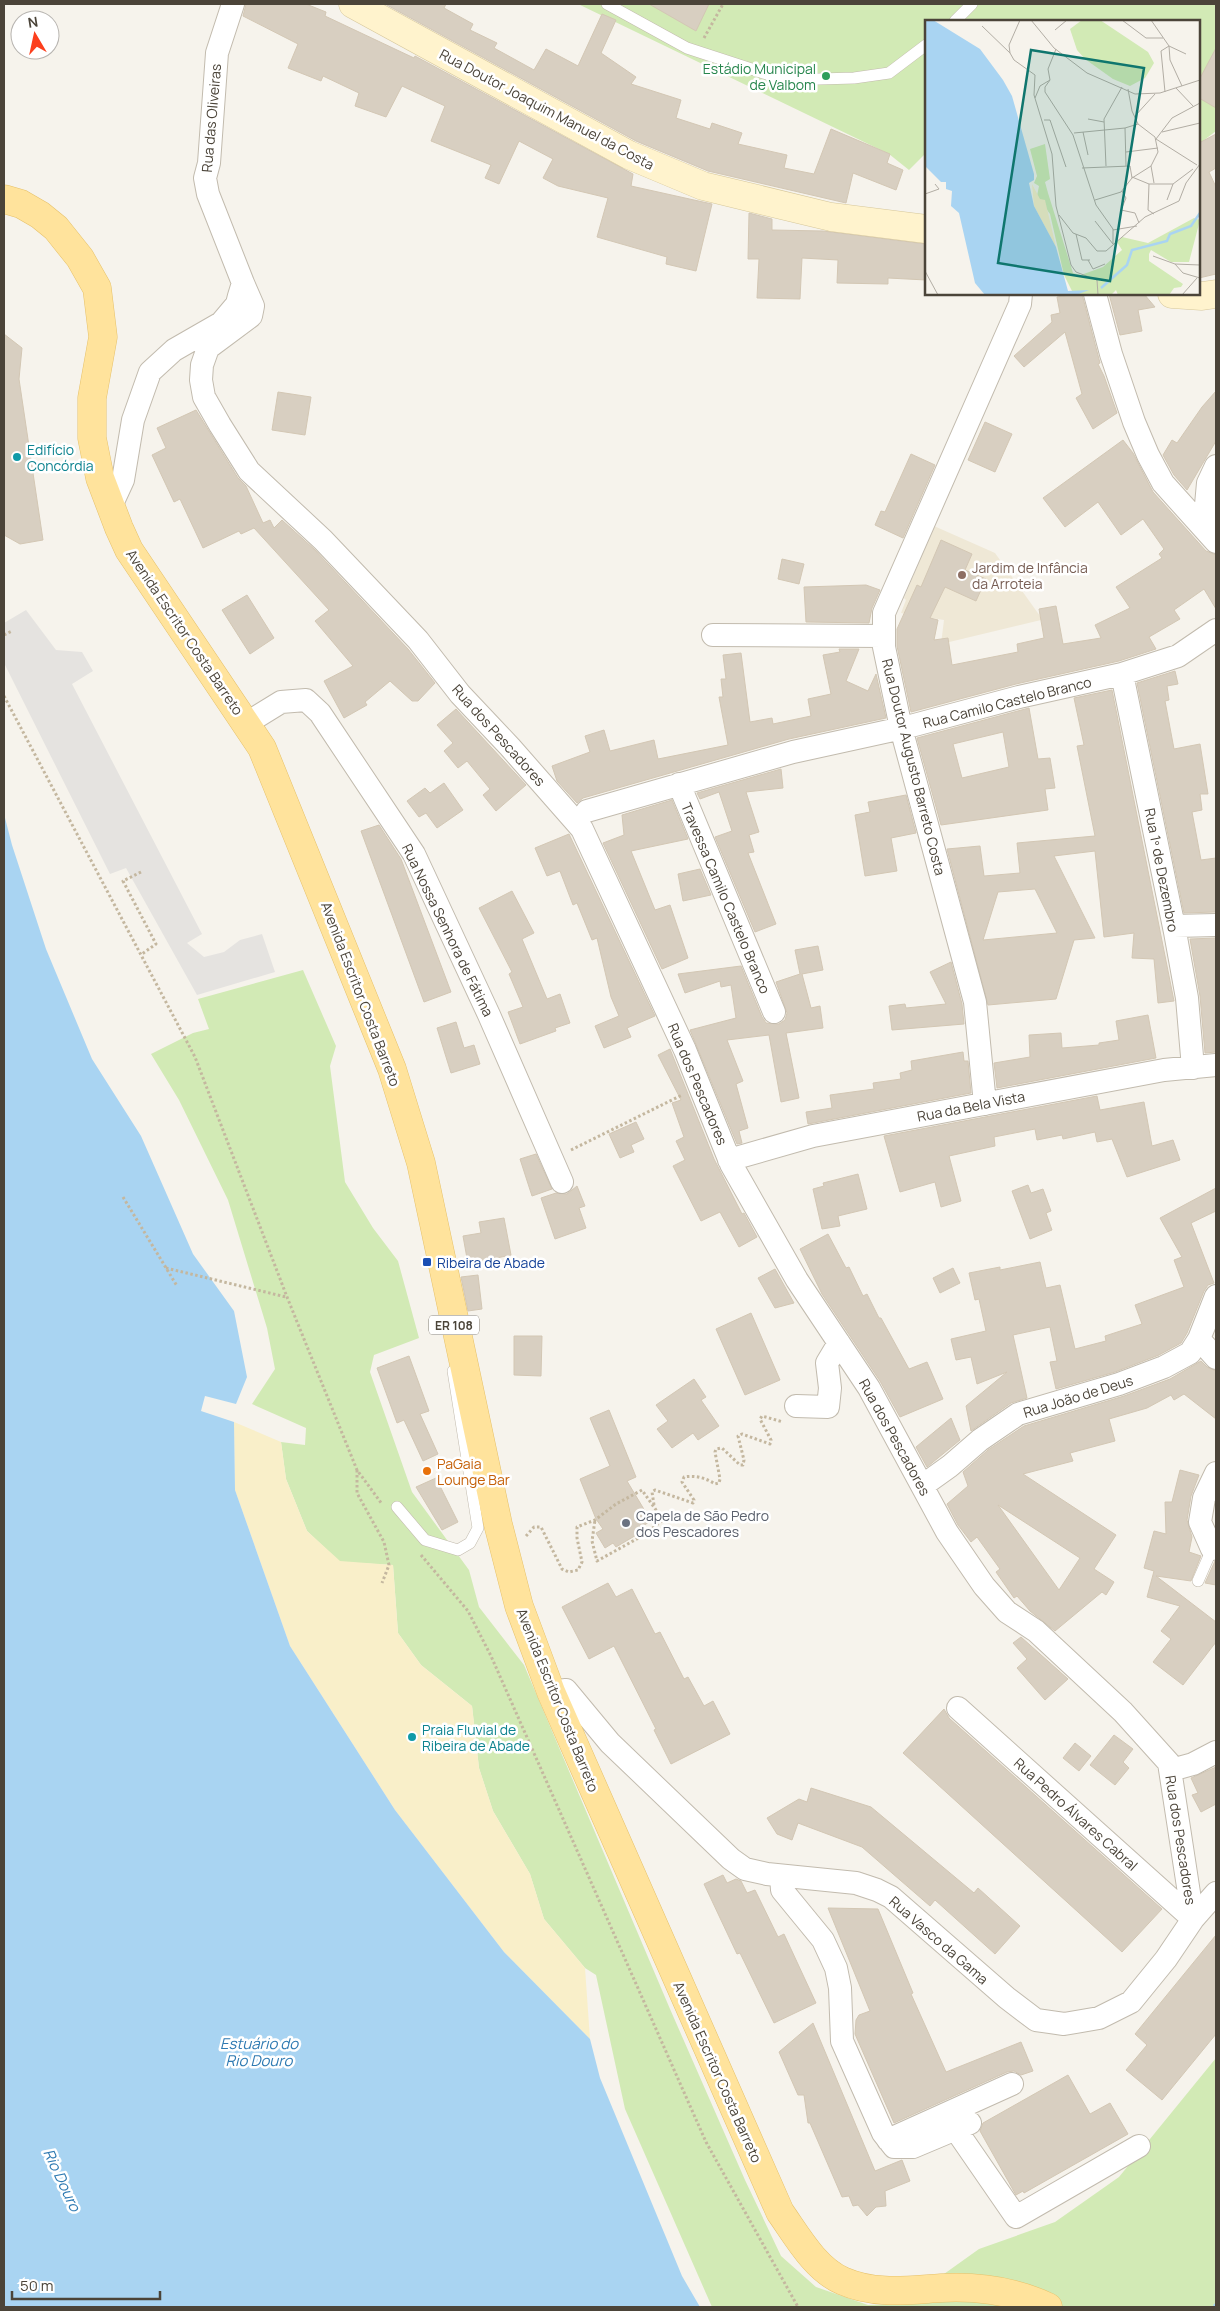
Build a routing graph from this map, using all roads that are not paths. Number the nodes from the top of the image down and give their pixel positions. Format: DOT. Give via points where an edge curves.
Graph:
graph roads {
  1 [pos="233,4"];
  2 [pos="353,4"];
  3 [pos="607,4"];
  4 [pos="972,4"];
  5 [pos="955,20"];
  6 [pos="925,46"];
  7 [pos="4,199"];
  8 [pos="925,229"];
  9 [pos="243,283"];
  10 [pos="1216,294"];
  11 [pos="1095,295"];
  12 [pos="1187,295"];
  13 [pos="1021,299"];
  14 [pos="1216,466"];
  15 [pos="111,506"];
  16 [pos="1210,535"];
  17 [pos="1216,630"];
  18 [pos="713,635"];
  19 [pos="884,636"];
  20 [pos="1122,674"];
  21 [pos="246,723"];
  22 [pos="902,728"];
  23 [pos="679,784"];
  24 [pos="587,811"];
  25 [pos="1216,925"];
  26 [pos="1174,926"];
  27 [pos="774,1012"];
  28 [pos="1216,1065"];
  29 [pos="1193,1068"];
  30 [pos="984,1104"];
  31 [pos="729,1160"];
  32 [pos="562,1182"];
  33 [pos="1216,1296"];
  34 [pos="1200,1339"];
  35 [pos="839,1343"];
  36 [pos="1216,1358"];
  37 [pos="462,1359"];
  38 [pos="796,1406"];
  39 [pos="1216,1473"];
  40 [pos="922,1486"];
  41 [pos="397,1507"];
  42 [pos="1214,1548"];
  43 [pos="1198,1581"];
  44 [pos="551,1692"];
  45 [pos="958,1708"];
  46 [pos="1216,1752"];
  47 [pos="1171,1770"];
  48 [pos="781,1876"];
  49 [pos="1216,1893"];
  50 [pos="1193,1919"];
  51 [pos="1012,2084"];
  52 [pos="888,2140"];
  53 [pos="1139,2146"];
  54 [pos="1048,2307"];
  1 -- 9 [label="street, Rua das Oliveiras" via="217,53 209,163 205,178 208,194"];
  2 -- 8 [label="street, Rua Doutor Joaquim Manuel da Costa" via="629,155 703,186 831,217"];
  3 -- 6 [label="lane" via="687,48 785,80 854,78 889,72"];
  4 -- 5 [label="lane"];
  7 -- 15 [label="main road, Avenida Escritor Costa Barreto / ER 108" via="21,204 56,228 80,258 97,288 103,337 92,398 92,438 100,478"];
  9 -- 15 [label="street" via="236,304 221,322 174,350 150,372 133,420 123,480"];
  9 -- 31 [label="street, Rua dos Pescadores" via="253,306 251,316 208,348 202,365 204,397 249,471 323,540 418,640 460,694 582,829 685,1050"];
  10 -- 12 [label="street"];
  11 -- 16 [label="street" via="1110,354 1148,455 1163,484"];
  13 -- 19 [label="street, Rua Doutor Augusto Barreto Costa" via="884,613"];
  14 -- 16 [label="street" via="1208,483"];
  15 -- 21 [label="main road, Avenida Escritor Costa Barreto / ER 108" via="129,550"];
  17 -- 20 [label="street, Rua Camilo Castelo Branco" via="1178,656"];
  18 -- 19 [label="street"];
  19 -- 22 [label="street, Rua Doutor Augusto Barreto Costa"];
  20 -- 22 [label="street, Rua Camilo Castelo Branco"];
  20 -- 26 [label="street, Rua 1º de Dezembro"];
  21 -- 32 [label="street, Rua Nossa Senhora de Fátima" via="281,702 306,700 320,713 414,854"];
  21 -- 37 [label="main road, Avenida Escritor Costa Barreto / ER 108" via="262,748 392,1069 421,1163"];
  22 -- 23 [label="street, Rua Camilo Castelo Branco" via="793,752"];
  22 -- 30 [label="street, Rua Doutor Augusto Barreto Costa" via="975,1002"];
  23 -- 24 [label="street, Rua Camilo Castelo Branco"];
  23 -- 27 [label="street, Travessa Camilo Castelo Branco"];
  25 -- 26 [label="street"];
  26 -- 29 [label="street, Rua 1º de Dezembro" via="1187,998"];
  28 -- 29 [label="street, Rua da Bela Vista"];
  29 -- 30 [label="street, Rua da Bela Vista" via="1164,1070"];
  30 -- 31 [label="street, Rua da Bela Vista" via="813,1136"];
  31 -- 35 [label="street, Rua dos Pescadores" via="798,1280"];
  33 -- 34 [label="street, Rua João de Deus"];
  34 -- 36 [label="street"];
  34 -- 40 [label="street, Rua João de Deus" via="1190,1353 1164,1367 1018,1414"];
  35 -- 38 [label="street" via="827,1362 828,1407"];
  35 -- 40 [label="street, Rua dos Pescadores" via="869,1388"];
  37 -- 41 [label="lane" via="453,1371 478,1528 470,1543 458,1550 425,1540"];
  37 -- 44 [label="main road, Avenida Escritor Costa Barreto / ER 108" via="519,1606"];
  39 -- 42 [label="street" via="1204,1498 1200,1522"];
  40 -- 47 [label="street, Rua dos Pescadores" via="947,1532 984,1586 1007,1612 1036,1631 1123,1712 1154,1744"];
  42 -- 43 [label="lane"];
  44 -- 48 [label="street, Rua Vasco da Gama" via="566,1690 610,1743 731,1859 745,1869"];
  44 -- 54 [label="main road, Avenida Escritor Costa Barreto / ER 108" via="780,2212 807,2251 842,2281 876,2290 908,2292 974,2287 1005,2292"];
  45 -- 50 [label="street, Rua Pedro Álvares Cabral"];
  46 -- 47 [label="street" via="1193,1764"];
  47 -- 50 [label="street, Rua dos Pescadores"];
  48 -- 50 [label="street, Rua Vasco da Gama" via="856,1883 891,1897 1036,2020 1064,2024 1099,2018 1131,2002"];
  48 -- 52 [label="street" via="782,1890 823,1940 836,1968 842,2041"];
  49 -- 50 [label="street, Rua Vasco da Gama"];
  51 -- 52 [label="street"];
  52 -- 53 [label="street" via="894,2146 913,2147 963,2126 1016,2217"];
}
